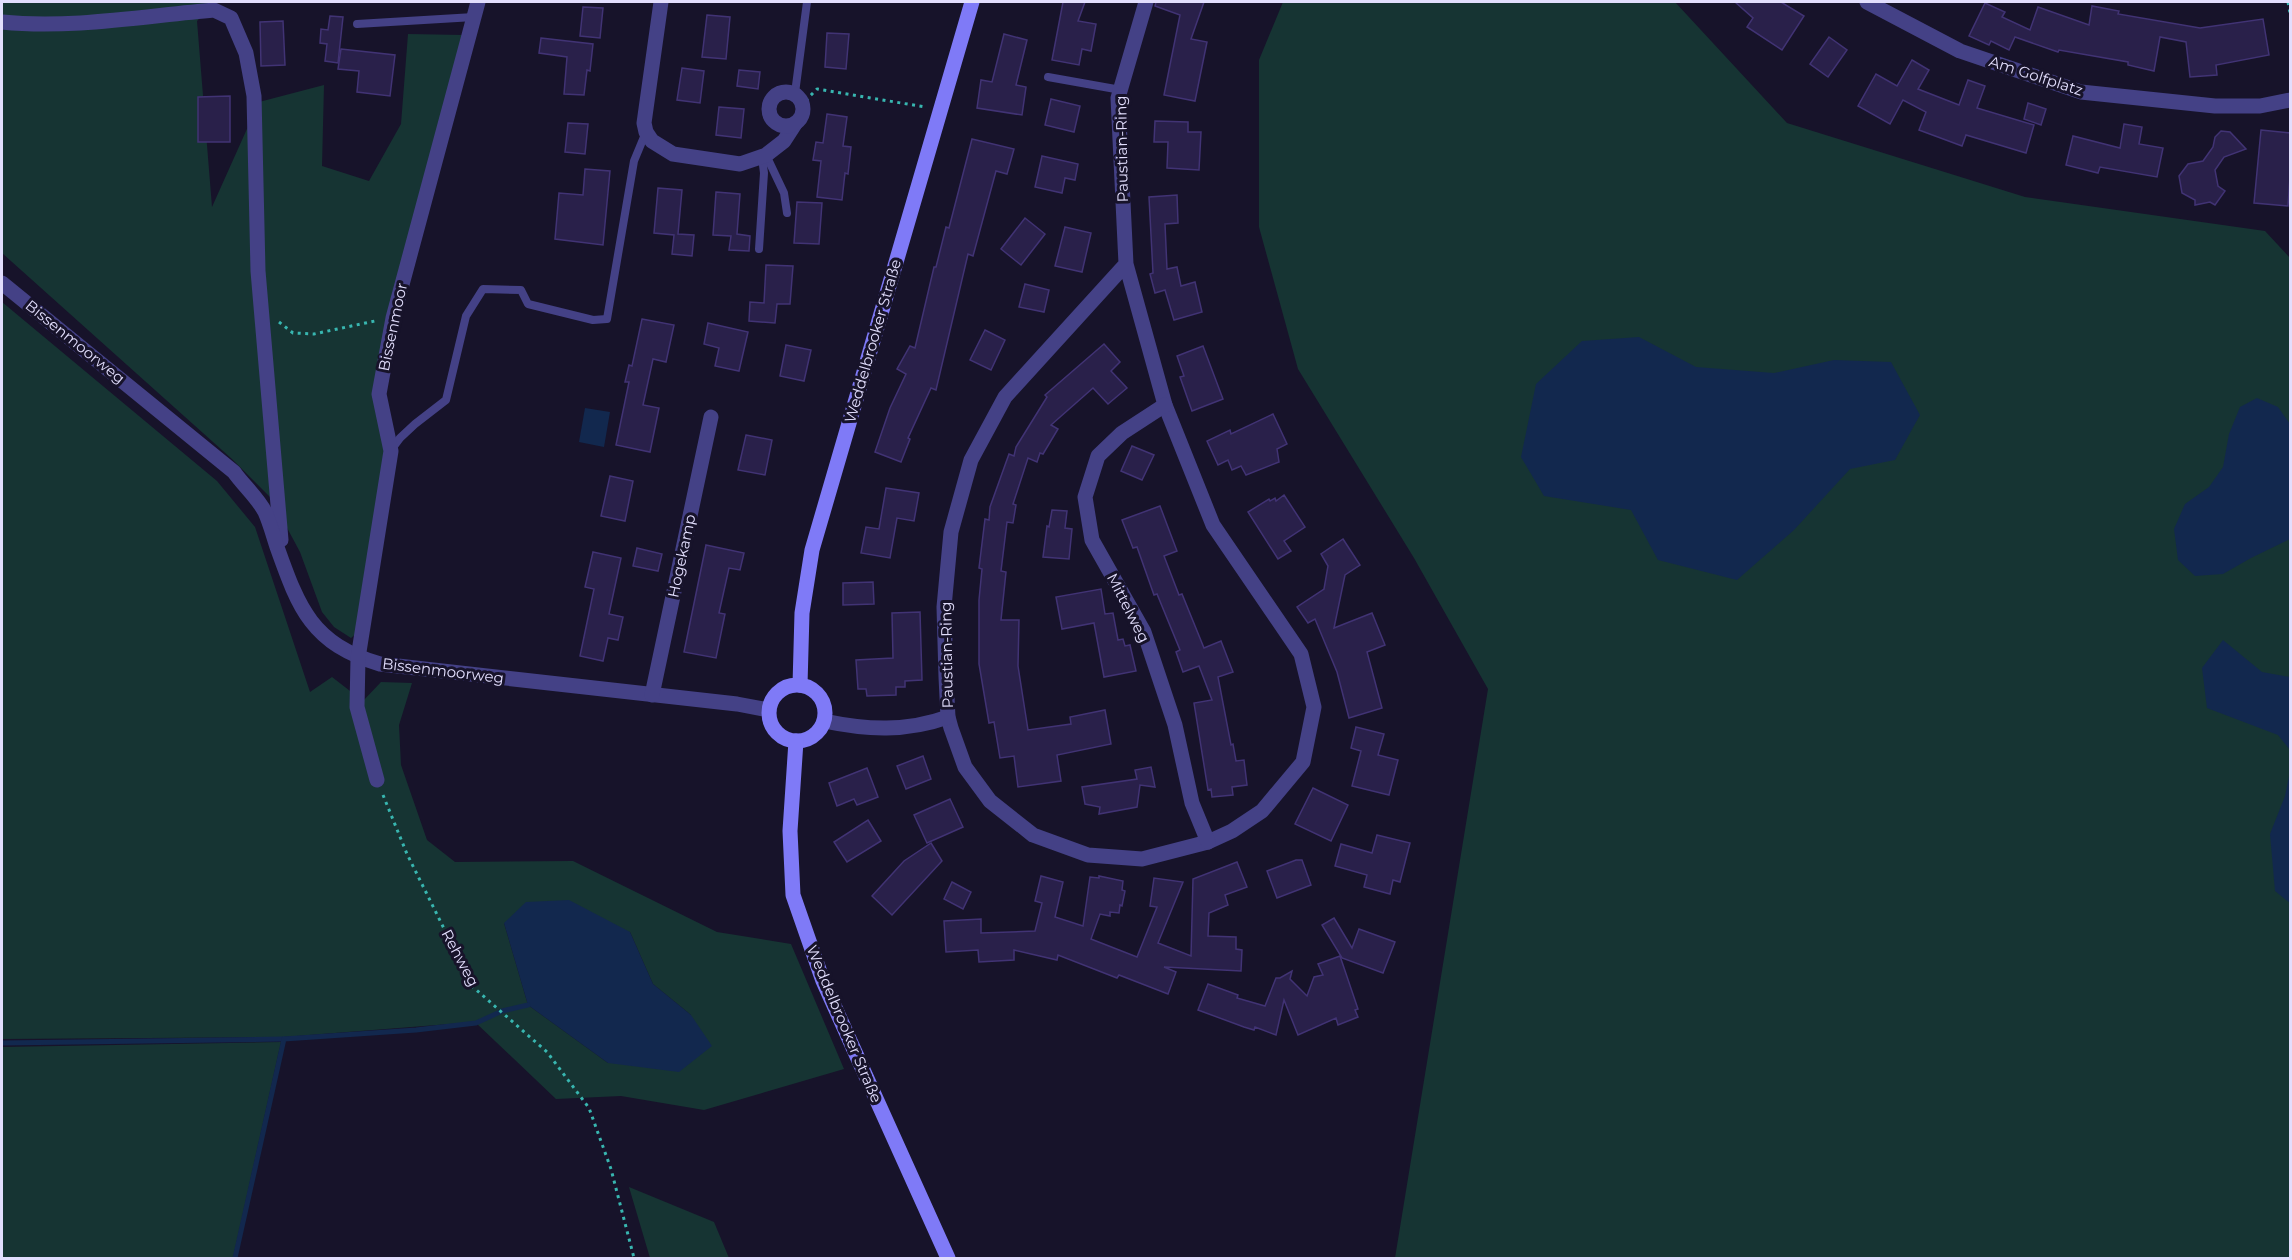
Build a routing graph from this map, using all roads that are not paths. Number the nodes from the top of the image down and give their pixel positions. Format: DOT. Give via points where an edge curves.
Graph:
graph roads {
  1 [pos="478,2"];
  2 [pos="661,2"];
  3 [pos="807,2"];
  4 [pos="972,2"];
  5 [pos="1146,2"];
  6 [pos="1867,2"];
  7 [pos="474,17"];
  8 [pos="2,22"];
  9 [pos="357,24"];
  10 [pos="1048,77"];
  11 [pos="1120,90"];
  12 [pos="795,93"];
  13 [pos="2290,100"];
  14 [pos="795,124"];
  15 [pos="646,132"];
  16 [pos="764,156"];
  17 [pos="787,213"];
  18 [pos="759,249"];
  19 [pos="1126,264"];
  20 [pos="2,283"];
  21 [pos="1165,405"];
  22 [pos="711,417"];
  23 [pos="391,451"];
  24 [pos="282,561"];
  25 [pos="358,658"];
  26 [pos="800,685"];
  27 [pos="652,695"];
  28 [pos="769,710"];
  29 [pos="948,717"];
  30 [pos="824,722"];
  31 [pos="796,741"];
  32 [pos="377,780"];
  33 [pos="1208,842"];
  34 [pos="948,1258"];
  1 -- 7 [label="street, Bissenmoor"];
  2 -- 15 [label="street" via="644,123"];
  3 -- 12 [label="lane"];
  4 -- 26 [label="street, Weddelbrooker Straße" via="812,550 802,613"];
  5 -- 11 [label="street, Paustian-Ring"];
  6 -- 13 [label="street, Am Golfplatz" via="1960,51 2080,92 2215,106 2260,106"];
  7 -- 9 [label="lane"];
  7 -- 23 [label="street, Bissenmoor" via="393,318 379,394"];
  8 -- 24 [label="street" via="75,22 214,10 231,18 246,53 254,96 258,271"];
  10 -- 11 [label="lane"];
  11 -- 19 [label="street, Paustian-Ring"];
  12 -- 14 [label="street" via="804,108"];
  12 -- 14 [label="street" via="777,94 769,109 777,124"];
  14 -- 16 [label="street" via="784,141"];
  15 -- 16 [label="street" via="652,141 673,154 740,164"];
  15 -- 23 [label="lane" via="634,161 607,319 593,320 528,304 520,290 483,289 466,316 446,400 415,424"];
  16 -- 17 [label="lane" via="784,193"];
  16 -- 18 [label="lane"];
  19 -- 21 [label="street, Paustian-Ring"];
  19 -- 29 [label="street, Paustian-Ring" via="1005,398 971,460 951,532 944,607"];
  20 -- 24 [label="street, Bissenmoorweg" via="234,472 264,510"];
  21 -- 33 [label="street, Mittelweg" via="1122,433 1098,456 1085,497 1092,540 1144,633 1175,724 1192,803"];
  21 -- 33 [label="street, Paustian-Ring" via="1213,525 1301,654 1314,706 1303,762 1262,811"];
  22 -- 27 [label="street, Hogekamp"];
  23 -- 25 [label="street, Bissenmoor"];
  24 -- 25 [label="street, Bissenmoorweg" via="306,617 329,640"];
  25 -- 27 [label="street, Bissenmoorweg" via="380,664"];
  25 -- 32 [label="street" via="357,707"];
  26 -- 28 [label="street" via="783,688"];
  26 -- 30 [label="street" via="820,698"];
  27 -- 28 [label="street, Bissenmoorweg"];
  28 -- 31 [label="street" via="779,735"];
  29 -- 30 [label="street" via="909,728"];
  29 -- 33 [label="street, Paustian-Ring" via="966,766 978,785 990,801 1033,835 1088,855 1142,859"];
  30 -- 31 [label="street" via="813,736"];
  31 -- 34 [label="street, Weddelbrooker Straße" via="789,831 793,895 823,981"];
}
